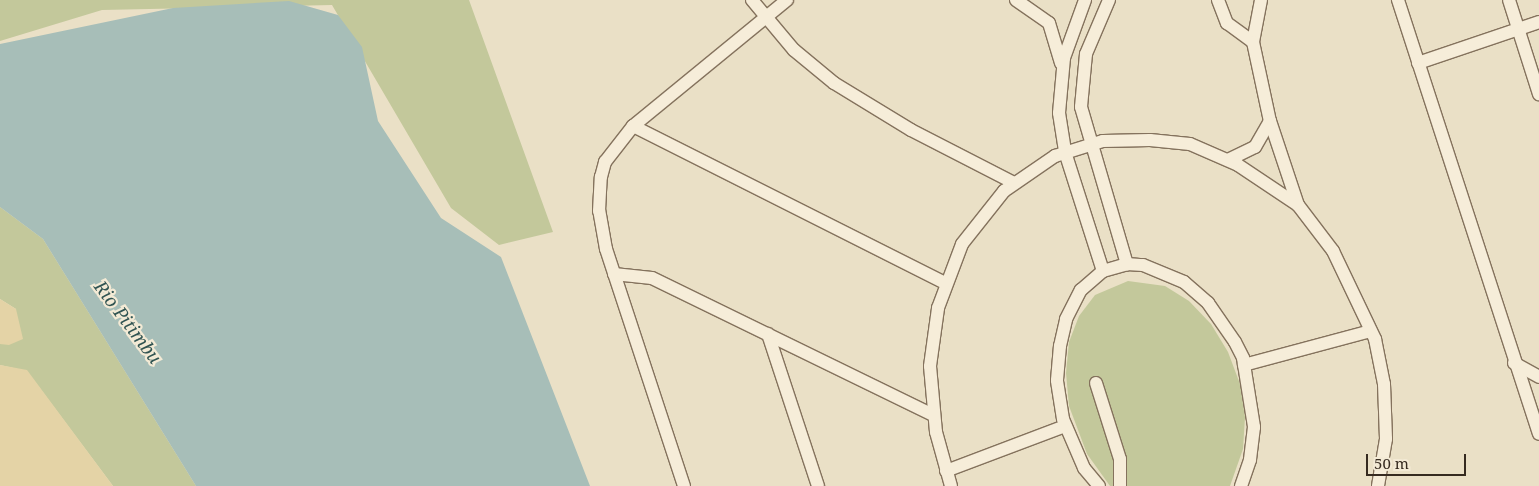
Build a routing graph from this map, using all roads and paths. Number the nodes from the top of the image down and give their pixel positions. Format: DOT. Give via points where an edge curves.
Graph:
graph roads {
  1 [pos="752,0"];
  2 [pos="787,0"];
  3 [pos="1016,0"];
  4 [pos="1085,0"];
  5 [pos="1109,0"];
  6 [pos="1218,0"];
  7 [pos="1260,0"];
  8 [pos="1398,0"];
  9 [pos="1510,0"];
  10 [pos="766,18"];
  11 [pos="1539,22"];
  12 [pos="1518,29"];
  13 [pos="1253,42"];
  14 [pos="1418,63"];
  15 [pos="1062,73"];
  16 [pos="1539,94"];
  17 [pos="1270,121"];
  18 [pos="633,126"];
  19 [pos="1089,144"];
  20 [pos="1065,152"];
  21 [pos="1228,160"];
  22 [pos="1014,183"];
  23 [pos="1298,205"];
  24 [pos="1127,264"];
  25 [pos="1103,271"];
  26 [pos="614,274"];
  27 [pos="945,283"];
  28 [pos="1371,331"];
  29 [pos="768,334"];
  30 [pos="1514,363"];
  31 [pos="1244,365"];
  32 [pos="1539,377"];
  33 [pos="1096,383"];
  34 [pos="934,415"];
  35 [pos="1065,426"];
  36 [pos="1539,434"];
  37 [pos="946,471"];
  38 [pos="684,486"];
  39 [pos="818,486"];
  40 [pos="951,486"];
  41 [pos="1099,486"];
  42 [pos="1120,486"];
  43 [pos="1241,486"];
  44 [pos="1378,486"];
  1 -- 10 [label="street"];
  2 -- 10 [label="street"];
  3 -- 15 [label="street" via="1048,23 1058,46"];
  4 -- 15 [label="street" via="1067,44"];
  5 -- 19 [label="street" via="1090,38 1083,71 1081,107"];
  6 -- 13 [label="street" via="1227,23"];
  7 -- 13 [label="street"];
  8 -- 14 [label="street"];
  9 -- 12 [label="street"];
  10 -- 18 [label="street"];
  10 -- 22 [label="street" via="805,61 852,95"];
  11 -- 12 [label="street"];
  12 -- 14 [label="street"];
  12 -- 16 [label="street"];
  13 -- 17 [label="street"];
  14 -- 30 [label="street"];
  15 -- 20 [label="street" via="1058,113"];
  17 -- 21 [label="street" via="1255,147"];
  17 -- 23 [label="street"];
  18 -- 26 [label="street" via="605,162 601,177 600,220"];
  18 -- 27 [label="street"];
  19 -- 20 [label="street"];
  19 -- 21 [label="street" via="1165,141 1190,144"];
  19 -- 24 [label="street"];
  20 -- 22 [label="street"];
  20 -- 25 [label="street"];
  21 -- 23 [label="street"];
  22 -- 27 [label="street" via="970,231"];
  23 -- 28 [label="street" via="1345,270"];
  24 -- 25 [label="street"];
  24 -- 31 [label="street" via="1159,271 1198,293 1226,327"];
  25 -- 35 [label="street" via="1081,290 1062,332 1057,380"];
  26 -- 29 [label="street" via="652,278"];
  26 -- 38 [label="street"];
  27 -- 34 [label="street" via="932,336"];
  28 -- 31 [label="street"];
  28 -- 44 [label="street" via="1386,406 1384,463"];
  29 -- 34 [label="street"];
  29 -- 39 [label="street"];
  30 -- 32 [label="street"];
  30 -- 36 [label="street"];
  31 -- 43 [label="street" via="1254,427 1250,460"];
  33 -- 42 [label="street" via="1120,459"];
  34 -- 37 [label="street"];
  35 -- 37 [label="street"];
  35 -- 41 [label="street" via="1084,468"];
  37 -- 40 [label="street"];
}
